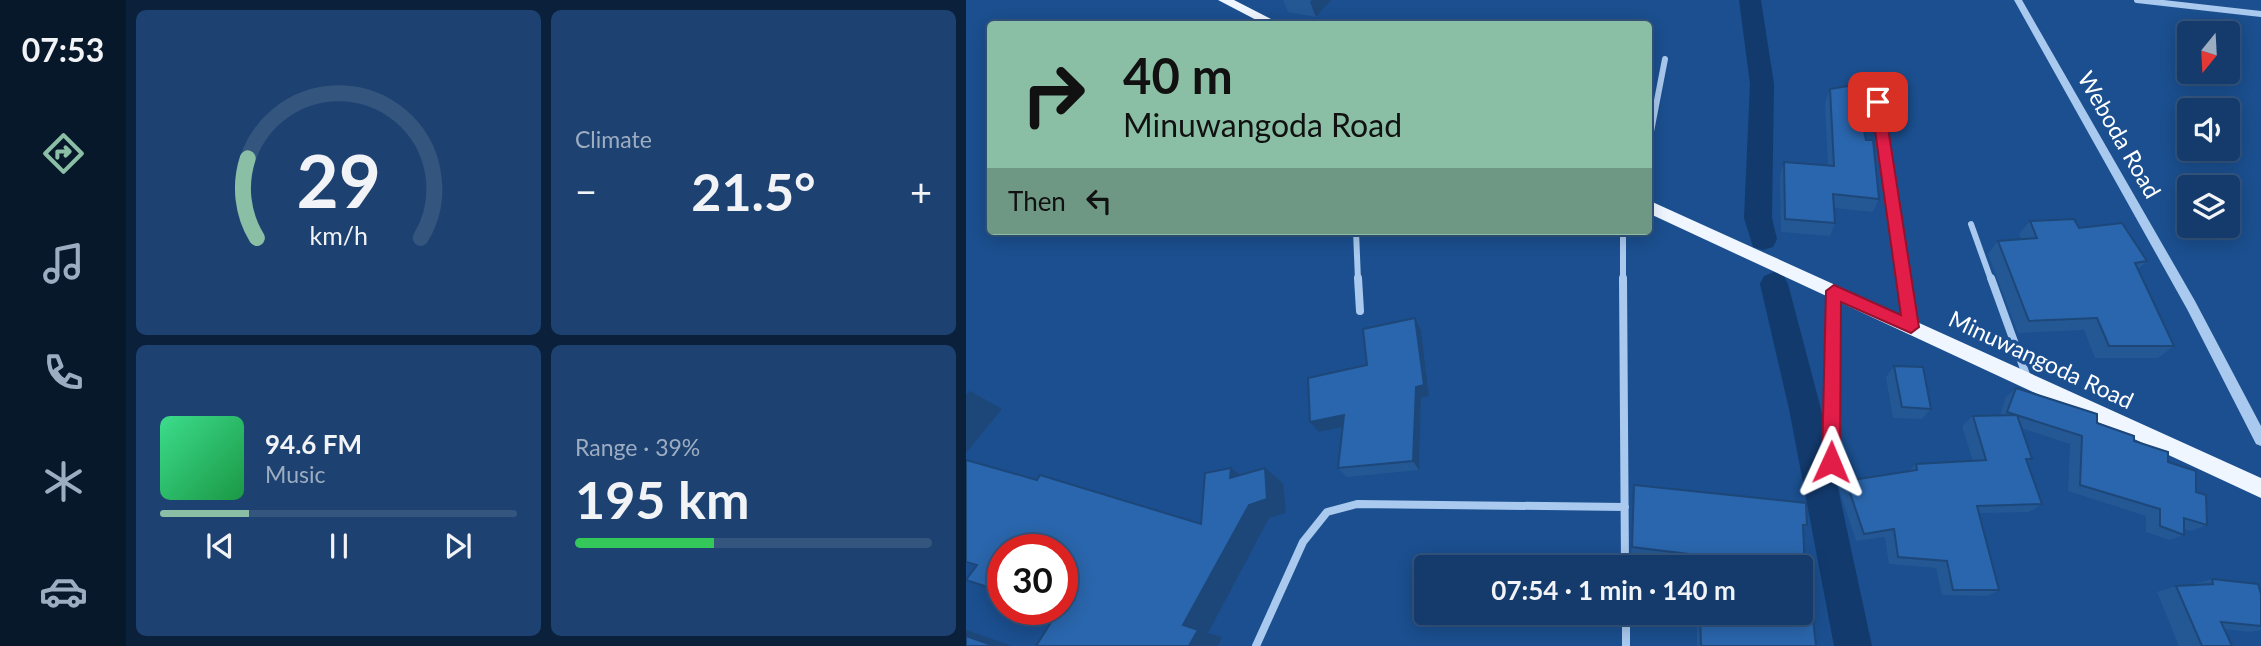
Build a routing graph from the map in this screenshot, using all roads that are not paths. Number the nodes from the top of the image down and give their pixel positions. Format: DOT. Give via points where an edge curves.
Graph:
graph roads {
  1 [pos="1224,0"];
  2 [pos="2018,0"];
  3 [pos="2137,0"];
  4 [pos="2261,14"];
  5 [pos="1268,21"];
  6 [pos="1665,59"];
  7 [pos="1878,102"];
  8 [pos="1652,126"];
  9 [pos="1652,208"];
  10 [pos="1971,224"];
  11 [pos="1356,235"];
  12 [pos="1623,235"];
  13 [pos="1834,291"];
  14 [pos="1360,311"];
  15 [pos="1911,327"];
  16 [pos="2028,380"];
  17 [pos="2261,440"];
  18 [pos="1831,462"];
  19 [pos="2261,488"];
  20 [pos="1625,507"];
  21 [pos="1625,555"];
  22 [pos="1626,625"];
  23 [pos="1256,646"];
  24 [pos="1626,646"];
  1 -- 5 [label="main road"];
  2 -- 17 [label="street, Weboda Road" via="2192,305"];
  3 -- 4 [label="street"];
  6 -- 8 [label="street"];
  7 -- 15 [label="street"];
  9 -- 13 [label="main road, Minuwangoda Road"];
  10 -- 16 [label="street"];
  11 -- 14 [label="street"];
  12 -- 20 [label="street"];
  13 -- 15 [label="main road, Minuwangoda Road"];
  13 -- 18 [label="street"];
  15 -- 16 [label="main road, Minuwangoda Road"];
  16 -- 19 [label="main road, Minuwangoda Road"];
  20 -- 21 [label="street"];
  20 -- 23 [label="street" via="1357,504 1327,512 1303,542"];
  22 -- 24 [label="street"];
}
